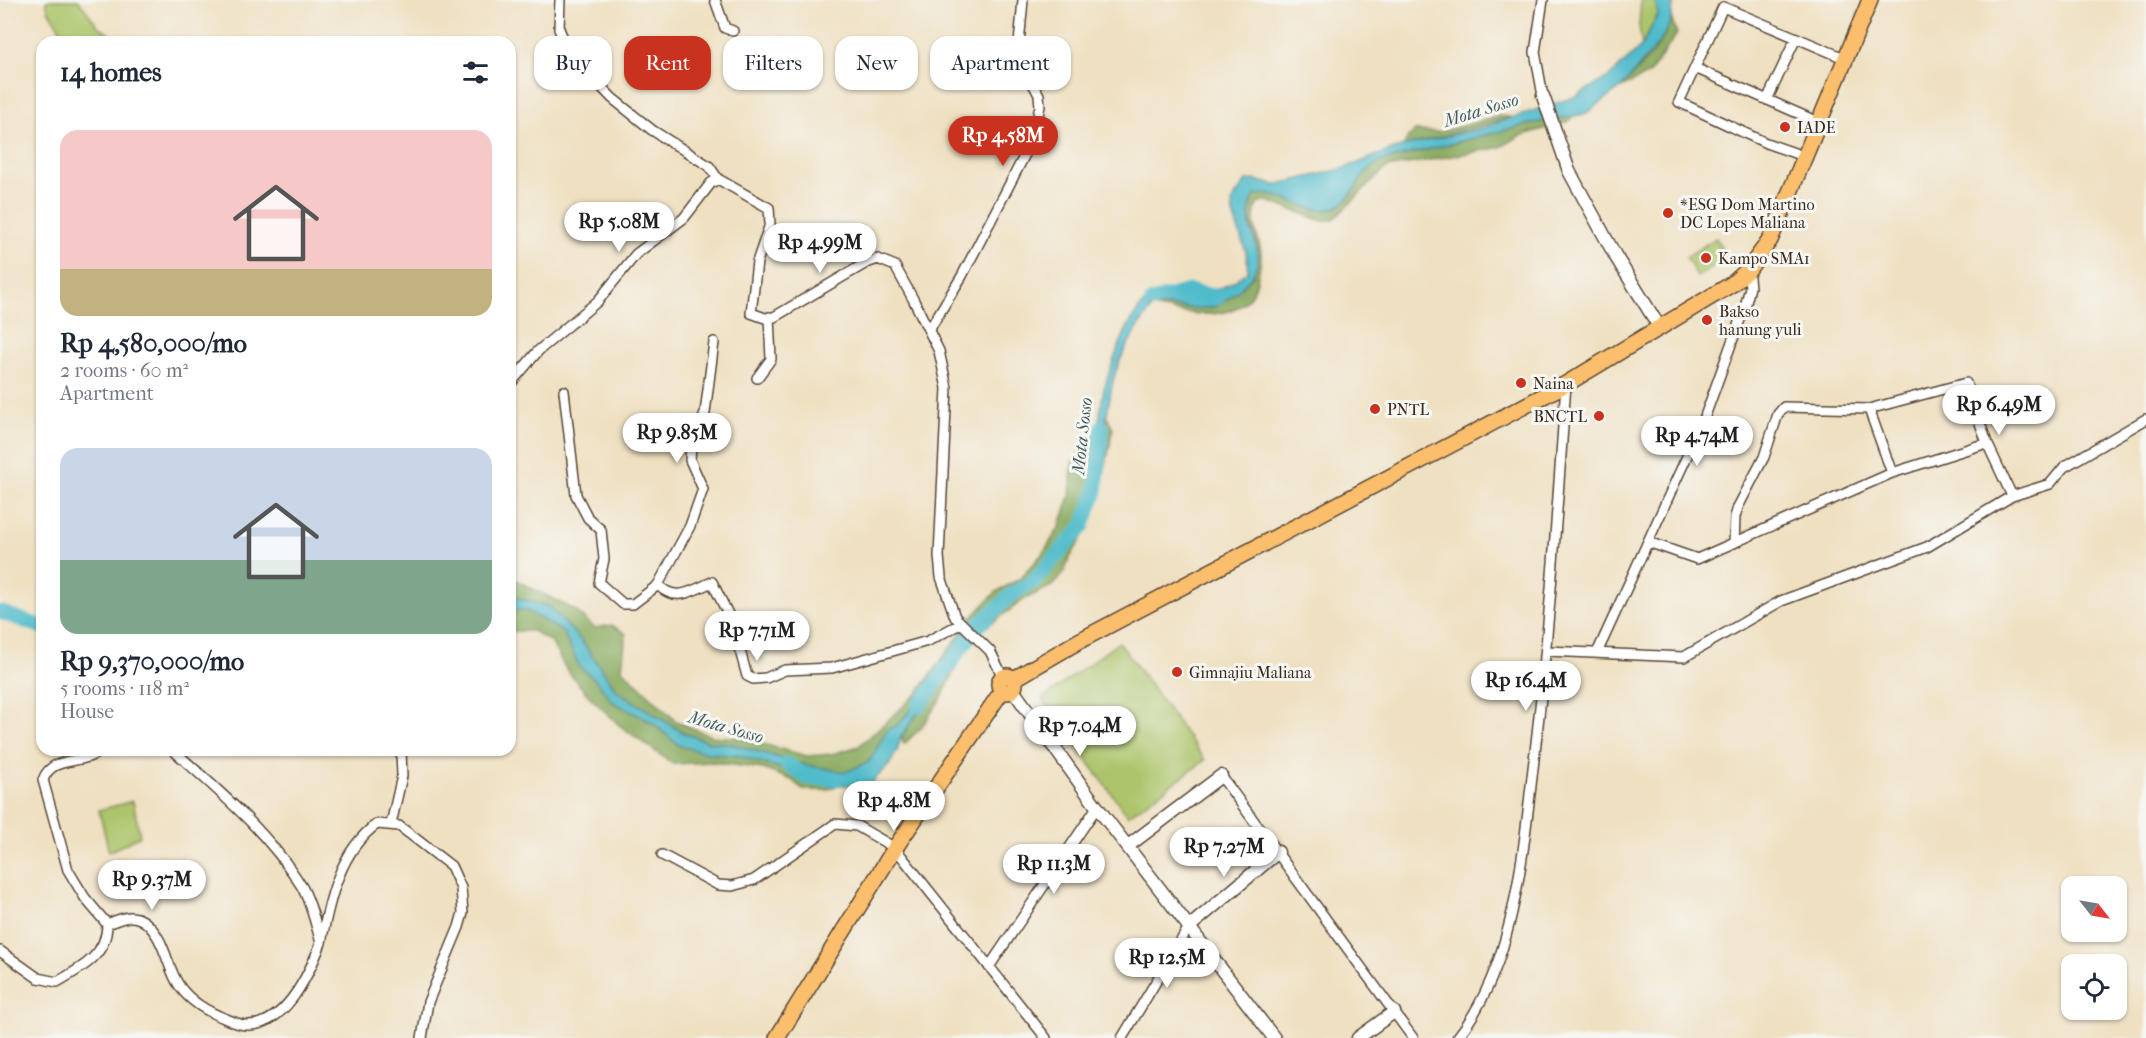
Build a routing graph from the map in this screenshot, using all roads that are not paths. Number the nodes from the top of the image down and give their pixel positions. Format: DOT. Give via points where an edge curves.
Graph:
graph roads {
  1 [pos="560,0"];
  2 [pos="715,0"];
  3 [pos="1023,0"];
  4 [pos="1543,0"];
  5 [pos="1870,0"];
  6 [pos="733,31"];
  7 [pos="1797,38"];
  8 [pos="1844,58"];
  9 [pos="1695,68"];
  10 [pos="1543,96"];
  11 [pos="1767,100"];
  12 [pos="1818,122"];
  13 [pos="1803,156"];
  14 [pos="718,179"];
  15 [pos="1748,270"];
  16 [pos="769,317"];
  17 [pos="1660,328"];
  18 [pos="929,330"];
  19 [pos="714,342"];
  20 [pos="516,377"];
  21 [pos="757,378"];
  22 [pos="1566,384"];
  23 [pos="564,391"];
  24 [pos="1869,409"];
  25 [pos="2146,419"];
  26 [pos="1987,443"];
  27 [pos="1892,473"];
  28 [pos="2012,496"];
  29 [pos="1648,542"];
  30 [pos="1734,543"];
  31 [pos="658,585"];
  32 [pos="960,624"];
  33 [pos="1547,651"];
  34 [pos="1597,653"];
  35 [pos="1008,684"];
  36 [pos="92,756"];
  37 [pos="180,756"];
  38 [pos="401,756"];
  39 [pos="1221,776"];
  40 [pos="1097,807"];
  41 [pos="391,824"];
  42 [pos="1128,846"];
  43 [pos="895,848"];
  44 [pos="1278,852"];
  45 [pos="662,855"];
  46 [pos="107,924"];
  47 [pos="1189,927"];
  48 [pos="321,943"];
  49 [pos="0,951"];
  50 [pos="989,968"];
  51 [pos="1394,1012"];
  52 [pos="422,1038"];
  53 [pos="777,1038"];
  54 [pos="1046,1038"];
  55 [pos="1122,1038"];
  56 [pos="1274,1038"];
  57 [pos="1358,1038"];
  58 [pos="1413,1038"];
  59 [pos="1457,1038"];
  1 -- 14 [label="street" via="559,29 588,73 652,130 709,166"];
  2 -- 6 [label="street" via="725,28"];
  3 -- 18 [label="street" via="1018,55 1039,95 1039,121 962,276"];
  4 -- 10 [label="street" via="1535,52"];
  5 -- 8 [label="main road"];
  7 -- 8 [label="street"];
  7 -- 9 [label="street" via="1723,8"];
  7 -- 11 [label="street"];
  8 -- 12 [label="main road"];
  9 -- 11 [label="street"];
  9 -- 13 [label="street" via="1679,102"];
  10 -- 17 [label="street" via="1569,171"];
  11 -- 12 [label="street"];
  12 -- 13 [label="main road"];
  13 -- 15 [label="main road" via="1770,240"];
  14 -- 16 [label="street" via="770,208 751,313"];
  14 -- 20 [label="street" via="684,218 636,254 598,301 538,351"];
  15 -- 17 [label="main road"];
  15 -- 29 [label="street" via="1750,287 1746,303 1708,408"];
  16 -- 18 [label="street" via="878,259 895,266"];
  16 -- 21 [label="street" via="771,359"];
  17 -- 22 [label="main road"];
  18 -- 32 [label="street" via="939,351 947,388 941,577"];
  19 -- 31 [label="street" via="705,413 691,446 690,460 703,489 690,526"];
  22 -- 33 [label="street"];
  22 -- 35 [label="main road" via="1079,641"];
  23 -- 31 [label="street" via="576,495 588,518 602,530 604,559 599,583 623,604 633,604"];
  24 -- 26 [label="street" via="1966,383"];
  24 -- 27 [label="street"];
  24 -- 30 [label="street" via="1784,407 1738,507"];
  25 -- 28 [label="street" via="2064,467 2050,484"];
  26 -- 27 [label="street"];
  26 -- 28 [label="street"];
  27 -- 30 [label="street"];
  28 -- 34 [label="street" via="1927,548 1781,600 1684,657"];
  29 -- 30 [label="street" via="1697,559"];
  29 -- 34 [label="street"];
  31 -- 32 [label="street" via="667,594 676,595 712,582 732,622 747,676 753,679 793,669 832,668 928,641"];
  32 -- 35 [label="street" via="990,651"];
  33 -- 34 [label="street"];
  33 -- 59 [label="street" via="1510,922 1485,990"];
  35 -- 40 [label="street"];
  35 -- 43 [label="main road"];
  36 -- 46 [label="street" via="54,765 43,780 68,870"];
  37 -- 48 [label="street" via="227,798 285,864 303,888"];
  38 -- 41 [label="street" via="402,776"];
  39 -- 42 [label="street"];
  39 -- 44 [label="street"];
  40 -- 42 [label="street"];
  40 -- 50 [label="street"];
  41 -- 48 [label="street" via="377,824 368,831 347,861 328,904"];
  41 -- 52 [label="street" via="451,866 461,888 463,913 428,1002"];
  42 -- 47 [label="street"];
  43 -- 45 [label="street" via="857,826 835,824 754,880 732,886 718,885"];
  43 -- 50 [label="street"];
  43 -- 53 [label="main road"];
  44 -- 47 [label="street"];
  44 -- 51 [label="street"];
  46 -- 48 [label="street" via="128,916 145,922 154,930 177,983 188,996 204,1009 242,1025 268,1021 282,1008 299,987"];
  46 -- 49 [label="street" via="107,936 93,959 57,982 38,978"];
  47 -- 55 [label="street"];
  47 -- 56 [label="street"];
  50 -- 54 [label="street"];
  51 -- 57 [label="street"];
  51 -- 58 [label="street"];
}
